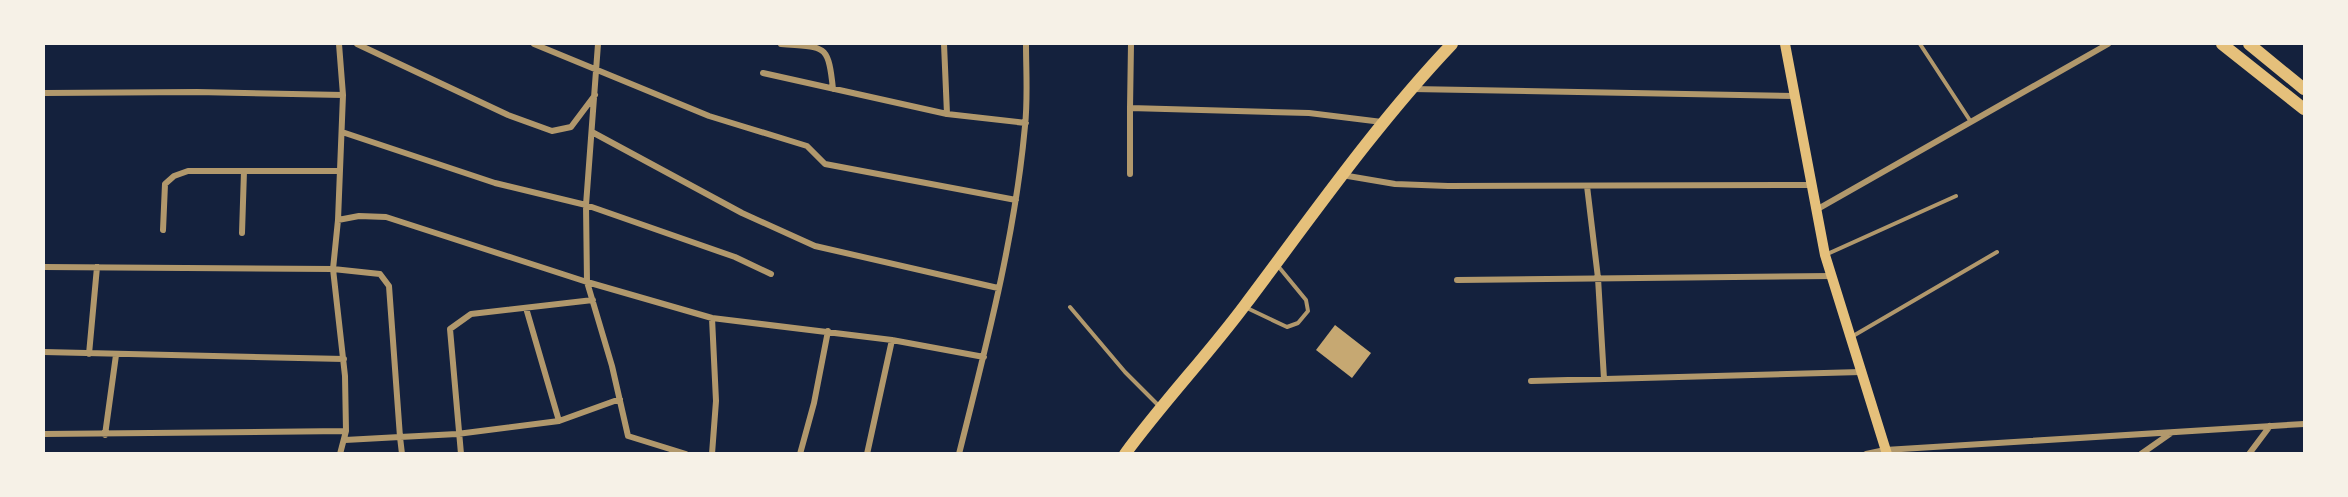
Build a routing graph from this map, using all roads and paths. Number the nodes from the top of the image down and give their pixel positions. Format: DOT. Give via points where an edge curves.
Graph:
graph roads {
  1 [pos="339,44"];
  2 [pos="357,44"];
  3 [pos="534,44"];
  4 [pos="598,44"];
  5 [pos="781,44"];
  6 [pos="944,44"];
  7 [pos="1026,44"];
  8 [pos="1131,44"];
  9 [pos="1452,44"];
  10 [pos="1785,44"];
  11 [pos="1920,44"];
  12 [pos="2108,44"];
  13 [pos="2222,44"];
  14 [pos="2248,44"];
  15 [pos="598,70"];
  16 [pos="763,73"];
  17 [pos="833,89"];
  18 [pos="1409,89"];
  19 [pos="2304,89"];
  20 [pos="44,93"];
  21 [pos="595,94"];
  22 [pos="344,95"];
  23 [pos="1795,96"];
  24 [pos="1130,108"];
  25 [pos="2304,109"];
  26 [pos="946,114"];
  27 [pos="1384,122"];
  28 [pos="1971,122"];
  29 [pos="1026,123"];
  30 [pos="342,132"];
  31 [pos="592,132"];
  32 [pos="244,171"];
  33 [pos="338,171"];
  34 [pos="1130,174"];
  35 [pos="1341,175"];
  36 [pos="1812,185"];
  37 [pos="1587,186"];
  38 [pos="1956,196"];
  39 [pos="1016,200"];
  40 [pos="586,205"];
  41 [pos="1816,210"];
  42 [pos="338,220"];
  43 [pos="163,230"];
  44 [pos="242,233"];
  45 [pos="1997,252"];
  46 [pos="1825,255"];
  47 [pos="1276,264"];
  48 [pos="44,267"];
  49 [pos="97,267"];
  50 [pos="333,269"];
  51 [pos="771,274"];
  52 [pos="1831,276"];
  53 [pos="1598,278"];
  54 [pos="1456,280"];
  55 [pos="587,282"];
  56 [pos="998,288"];
  57 [pos="592,300"];
  58 [pos="1070,307"];
  59 [pos="1244,307"];
  60 [pos="526,308"];
  61 [pos="712,318"];
  62 [pos="828,331"];
  63 [pos="1850,338"];
  64 [pos="892,340"];
  65 [pos="44,352"];
  66 [pos="89,354"];
  67 [pos="116,355"];
  68 [pos="984,357"];
  69 [pos="344,359"];
  70 [pos="1861,372"];
  71 [pos="1604,379"];
  72 [pos="1531,381"];
  73 [pos="620,399"];
  74 [pos="1160,407"];
  75 [pos="559,421"];
  76 [pos="2304,424"];
  77 [pos="2270,426"];
  78 [pos="346,431"];
  79 [pos="2172,433"];
  80 [pos="44,434"];
  81 [pos="457,434"];
  82 [pos="105,435"];
  83 [pos="400,437"];
  84 [pos="345,440"];
  85 [pos="1999,445"];
  86 [pos="1886,452"];
  87 [pos="340,453"];
  88 [pos="402,453"];
  89 [pos="461,453"];
  90 [pos="687,453"];
  91 [pos="712,453"];
  92 [pos="800,453"];
  93 [pos="867,453"];
  94 [pos="959,453"];
  95 [pos="1125,453"];
  96 [pos="1866,453"];
  97 [pos="2002,453"];
  98 [pos="2141,453"];
  99 [pos="2249,453"];
  1 -- 22 [label="street"];
  2 -- 21 [label="street" via="508,115 552,131 571,127"];
  3 -- 15 [label="street"];
  4 -- 15 [label="street"];
  5 -- 17 [label="street" via="826,52"];
  6 -- 26 [label="street"];
  7 -- 29 [label="street"];
  8 -- 24 [label="street"];
  9 -- 18 [label="main road"];
  10 -- 23 [label="main road"];
  11 -- 28 [label="lane"];
  12 -- 28 [label="street"];
  13 -- 25 [label="main road"];
  14 -- 19 [label="main road"];
  15 -- 21 [label="street"];
  15 -- 39 [label="street" via="709,116 807,146 825,164"];
  16 -- 17 [label="street"];
  17 -- 26 [label="street"];
  18 -- 23 [label="street"];
  18 -- 27 [label="main road"];
  20 -- 22 [label="street"];
  21 -- 31 [label="street"];
  22 -- 30 [label="street"];
  23 -- 36 [label="main road"];
  24 -- 27 [label="street" via="1309,113"];
  24 -- 34 [label="street"];
  26 -- 29 [label="street"];
  27 -- 35 [label="main road"];
  28 -- 41 [label="street"];
  29 -- 39 [label="street"];
  30 -- 33 [label="street"];
  30 -- 40 [label="street" via="495,183"];
  31 -- 40 [label="street"];
  31 -- 56 [label="street" via="742,213 815,246"];
  32 -- 33 [label="street"];
  32 -- 43 [label="street" via="188,171 174,176 165,184"];
  32 -- 44 [label="street"];
  33 -- 42 [label="street"];
  35 -- 37 [label="street" via="1395,184"];
  35 -- 47 [label="main road"];
  36 -- 37 [label="street"];
  36 -- 41 [label="main road"];
  37 -- 53 [label="street"];
  38 -- 46 [label="lane"];
  39 -- 56 [label="street"];
  40 -- 51 [label="street" via="735,257"];
  40 -- 55 [label="street"];
  41 -- 46 [label="main road"];
  42 -- 50 [label="street"];
  42 -- 55 [label="street" via="386,217"];
  45 -- 63 [label="lane"];
  46 -- 52 [label="main road"];
  47 -- 59 [label="main road"];
  47 -- 59 [label="lane" via="1306,300 1308,311 1298,323 1287,327"];
  48 -- 49 [label="street"];
  49 -- 50 [label="street"];
  49 -- 66 [label="street"];
  50 -- 69 [label="street"];
  50 -- 83 [label="street" via="374,273 387,280"];
  52 -- 53 [label="street"];
  52 -- 63 [label="main road"];
  53 -- 54 [label="street"];
  53 -- 71 [label="street"];
  55 -- 57 [label="street"];
  55 -- 61 [label="street"];
  56 -- 68 [label="street"];
  57 -- 60 [label="street"];
  57 -- 73 [label="street"];
  58 -- 74 [label="lane"];
  59 -- 74 [label="main road"];
  60 -- 75 [label="street"];
  60 -- 81 [label="street" via="471,315 450,329"];
  61 -- 62 [label="street"];
  61 -- 91 [label="street" via="716,401"];
  62 -- 64 [label="street"];
  62 -- 92 [label="street"];
  63 -- 70 [label="main road"];
  64 -- 68 [label="street"];
  64 -- 93 [label="street"];
  65 -- 66 [label="street"];
  66 -- 67 [label="street"];
  67 -- 69 [label="street"];
  67 -- 82 [label="street"];
  68 -- 94 [label="street"];
  69 -- 78 [label="street"];
  70 -- 71 [label="street"];
  70 -- 86 [label="main road"];
  71 -- 72 [label="street"];
  73 -- 75 [label="street"];
  73 -- 90 [label="street" via="628,436"];
  74 -- 95 [label="main road"];
  75 -- 81 [label="street"];
  76 -- 77 [label="street"];
  77 -- 79 [label="street"];
  77 -- 99 [label="street"];
  78 -- 82 [label="street"];
  78 -- 84 [label="street"];
  79 -- 85 [label="street"];
  79 -- 98 [label="street"];
  80 -- 82 [label="street"];
  81 -- 83 [label="street"];
  81 -- 89 [label="street"];
  83 -- 84 [label="street"];
  83 -- 88 [label="street"];
  84 -- 87 [label="street"];
  85 -- 86 [label="street"];
  85 -- 97 [label="street"];
  86 -- 96 [label="street"];
}
